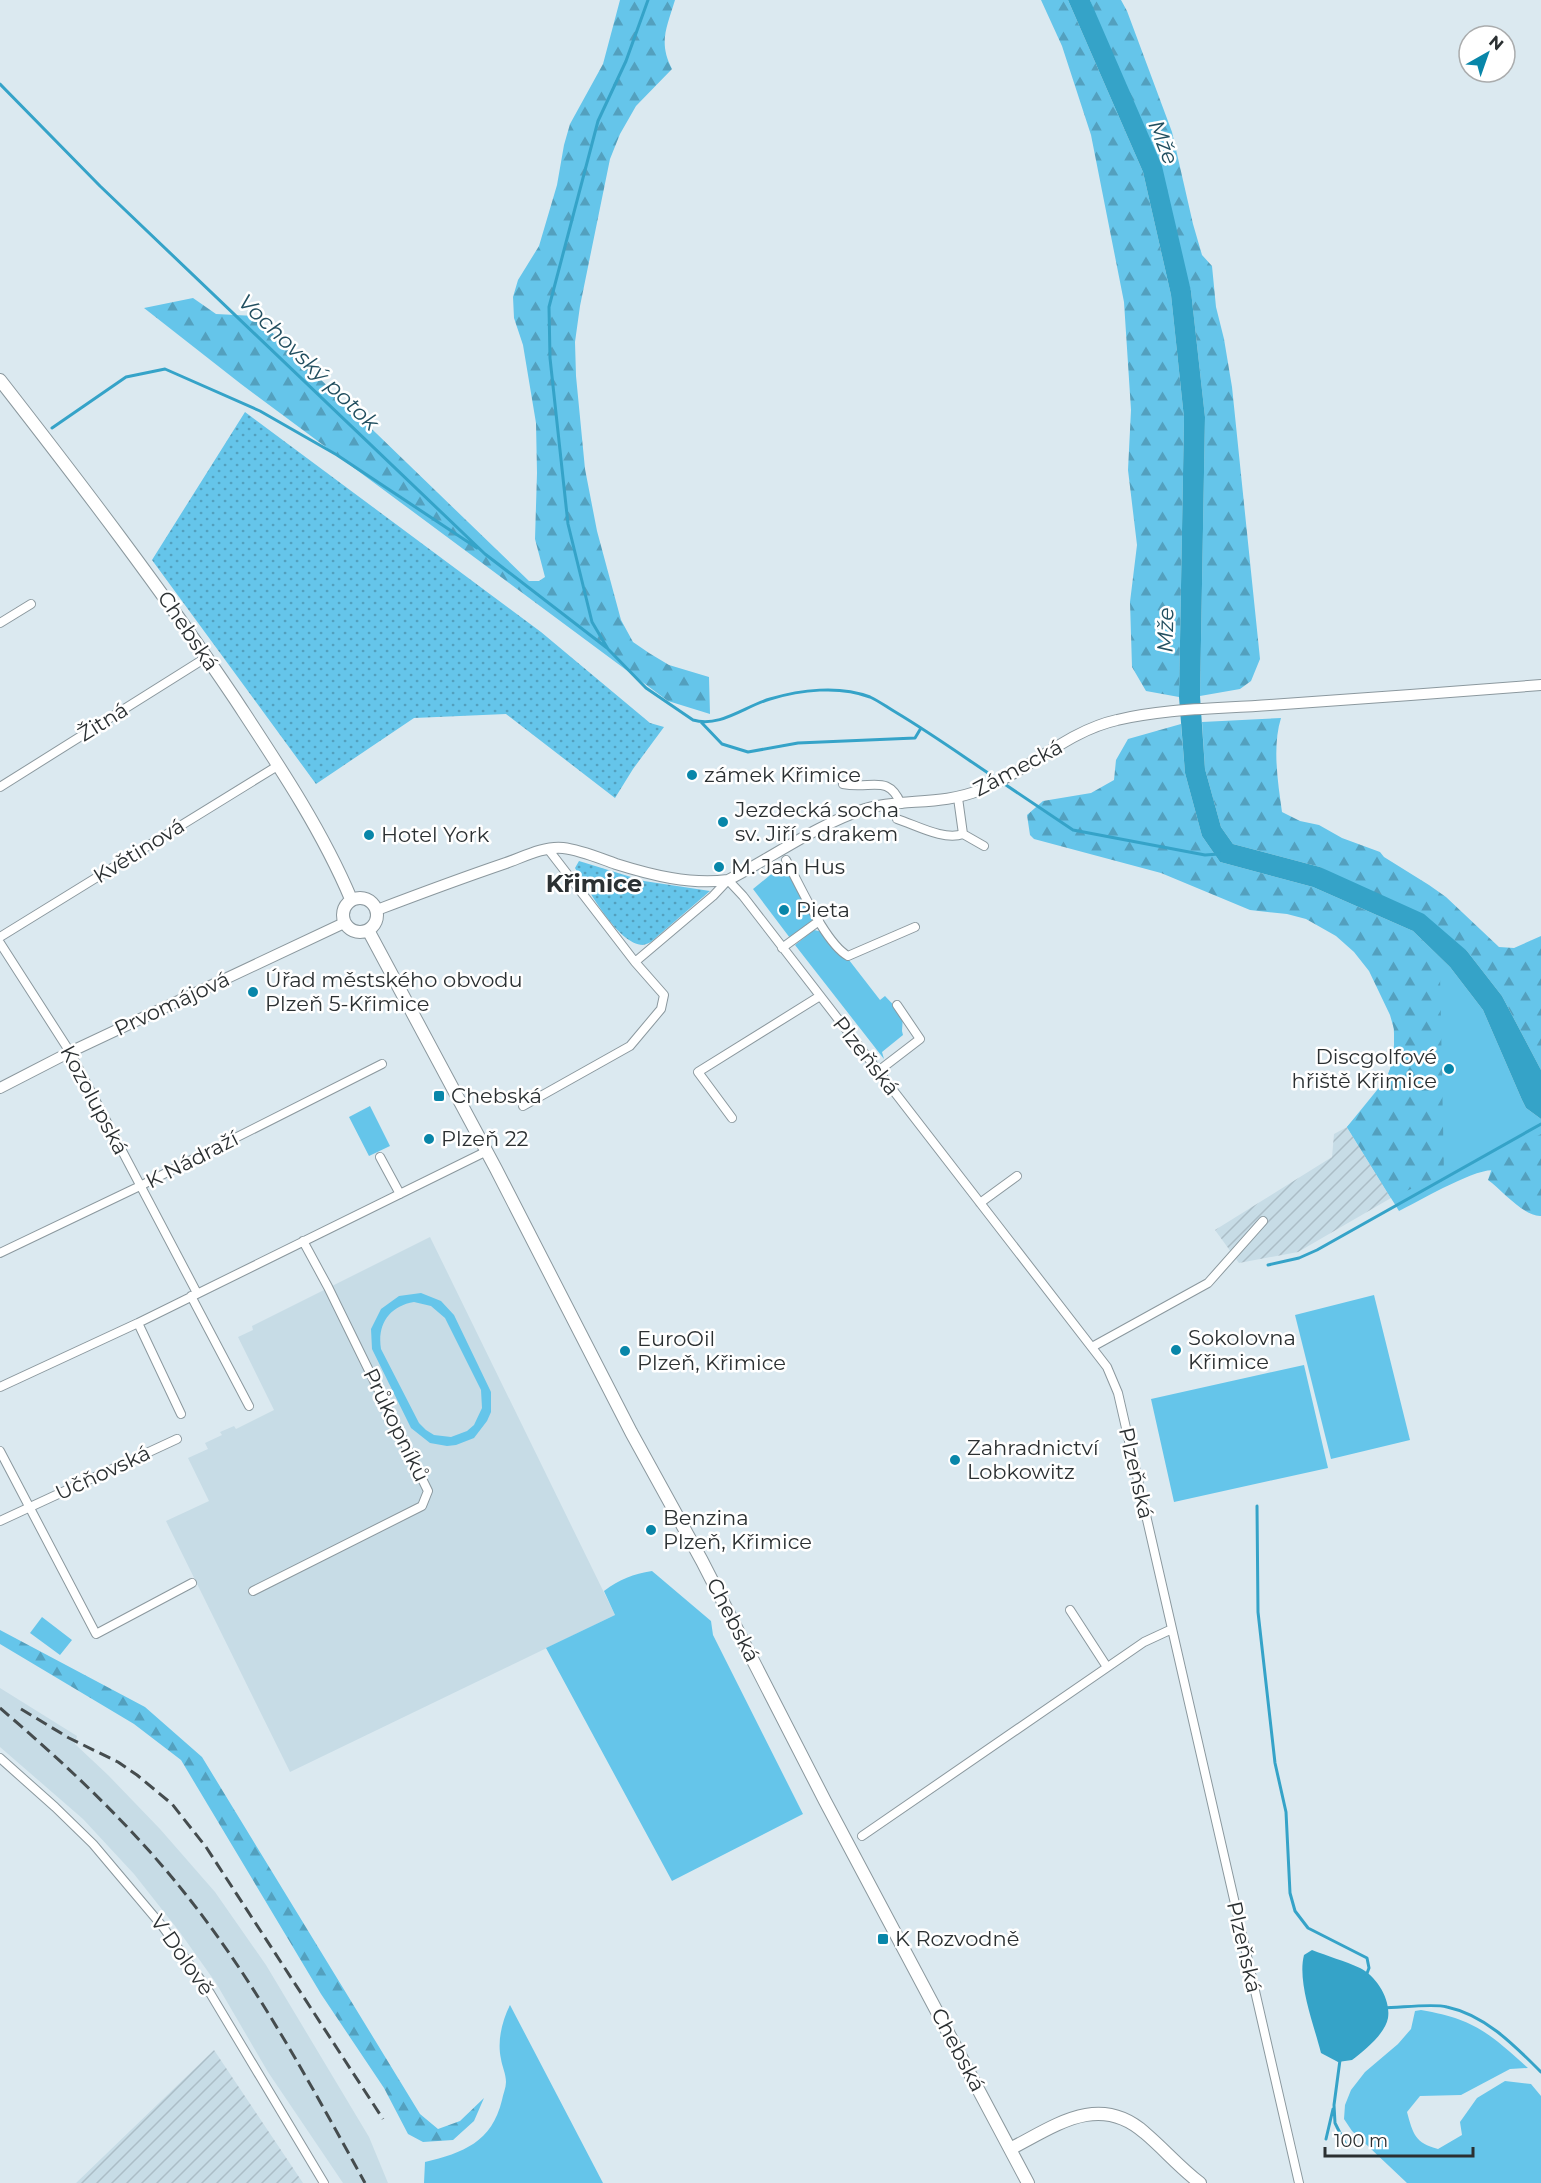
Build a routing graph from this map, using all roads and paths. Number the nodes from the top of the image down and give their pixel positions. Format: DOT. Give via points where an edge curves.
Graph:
graph roads {
  1 [pos="0,380"];
  2 [pos="31,604"];
  3 [pos="0,623"];
  4 [pos="207,657"];
  5 [pos="1541,685"];
  6 [pos="279,765"];
  7 [pos="843,784"];
  8 [pos="0,787"];
  9 [pos="958,798"];
  10 [pos="901,804"];
  11 [pos="897,819"];
  12 [pos="963,834"];
  13 [pos="984,846"];
  14 [pos="544,850"];
  15 [pos="786,860"];
  16 [pos="728,880"];
  17 [pos="351,899"];
  18 [pos="376,910"];
  19 [pos="819,921"];
  20 [pos="344,923"];
  21 [pos="915,927"];
  22 [pos="368,930"];
  23 [pos="0,937"];
  24 [pos="0,943"];
  25 [pos="782,948"];
  26 [pos="635,962"];
  27 [pos="820,996"];
  28 [pos="897,1005"];
  29 [pos="70,1052"];
  30 [pos="382,1064"];
  31 [pos="877,1072"];
  32 [pos="0,1088"];
  33 [pos="523,1106"];
  34 [pos="732,1118"];
  35 [pos="487,1151"];
  36 [pos="380,1157"];
  37 [pos="1017,1176"];
  38 [pos="140,1186"];
  39 [pos="400,1194"];
  40 [pos="981,1203"];
  41 [pos="1263,1221"];
  42 [pos="303,1241"];
  43 [pos="0,1253"];
  44 [pos="194,1295"];
  45 [pos="138,1323"];
  46 [pos="1092,1347"];
  47 [pos="0,1387"];
  48 [pos="249,1407"];
  49 [pos="181,1414"];
  50 [pos="177,1438"];
  51 [pos="0,1451"];
  52 [pos="30,1507"];
  53 [pos="0,1521"];
  54 [pos="192,1583"];
  55 [pos="253,1591"];
  56 [pos="1070,1611"];
  57 [pos="1172,1629"];
  58 [pos="1107,1667"];
  59 [pos="0,1758"];
  60 [pos="862,1836"];
  61 [pos="1010,2149"];
  62 [pos="1177,2165"];
  63 [pos="324,2183"];
  64 [pos="1028,2183"];
  65 [pos="1190,2183"];
  66 [pos="1200,2183"];
  67 [pos="1299,2183"];
  1 -- 4 [label="main road, Chebská"];
  2 -- 3 [label="street"];
  4 -- 6 [label="main road, Chebská"];
  4 -- 8 [label="street, Žitná"];
  5 -- 9 [label="street, Zámecká" via="1143,715 1106,723 1078,735 1025,768"];
  6 -- 17 [label="main road, Chebská"];
  6 -- 23 [label="street, Květinová"];
  7 -- 10 [label="street" via="889,786"];
  9 -- 10 [label="street, Zámecká"];
  9 -- 12 [label="street"];
  10 -- 16 [label="street, Zámecká" via="843,817"];
  11 -- 12 [label="street" via="944,835"];
  12 -- 13 [label="street"];
  14 -- 16 [label="street" via="574,850 676,879"];
  14 -- 18 [label="street"];
  14 -- 26 [label="street"];
  15 -- 19 [label="street"];
  16 -- 25 [label="street, Plzeňská"];
  16 -- 26 [label="street"];
  17 -- 18 [label="main road" via="366,899"];
  17 -- 20 [label="main road" via="342,912"];
  18 -- 22 [label="main road" via="376,921"];
  19 -- 21 [label="street" via="839,951 848,956"];
  19 -- 25 [label="street"];
  20 -- 22 [label="main road" via="357,932"];
  20 -- 29 [label="street, Prvomájová"];
  22 -- 35 [label="main road, Chebská"];
  24 -- 29 [label="street, Kozolupská"];
  25 -- 27 [label="street, Plzeňská"];
  26 -- 33 [label="street" via="664,995 661,1009 630,1046"];
  27 -- 31 [label="street, Plzeňská"];
  27 -- 34 [label="street" via="698,1072"];
  28 -- 31 [label="street" via="920,1039"];
  29 -- 32 [label="street, Prvomájová"];
  29 -- 38 [label="street, Kozolupská"];
  30 -- 38 [label="street, K Nádraží"];
  31 -- 40 [label="street, Plzeňská"];
  35 -- 39 [label="street"];
  35 -- 61 [label="main road, Chebská"];
  36 -- 39 [label="street"];
  37 -- 40 [label="street"];
  38 -- 43 [label="street, K Nádraží"];
  38 -- 44 [label="street, Kozolupská"];
  39 -- 42 [label="street"];
  40 -- 46 [label="street, Plzeňská"];
  41 -- 46 [label="street" via="1208,1283"];
  42 -- 44 [label="street"];
  42 -- 55 [label="street, Průkopníků" via="428,1491 422,1506"];
  44 -- 45 [label="street"];
  44 -- 48 [label="street, Kozolupská"];
  45 -- 47 [label="street"];
  45 -- 49 [label="street"];
  46 -- 57 [label="street, Plzeňská" via="1107,1367 1118,1393"];
  50 -- 52 [label="street, Učňovská"];
  51 -- 52 [label="street"];
  52 -- 53 [label="street, Učňovská"];
  52 -- 54 [label="street, Učňovská" via="96,1634"];
  56 -- 58 [label="street"];
  57 -- 58 [label="street"];
  57 -- 67 [label="street, Plzeňská"];
  58 -- 60 [label="street"];
  59 -- 63 [label="street, V Dolově" via="93,1844 163,1927 210,1994"];
  61 -- 62 [label="main road" via="1067,2120 1103,2113 1133,2123"];
  61 -- 64 [label="main road, Chebská"];
  62 -- 65 [label="main road"];
  62 -- 66 [label="main road"];
}
